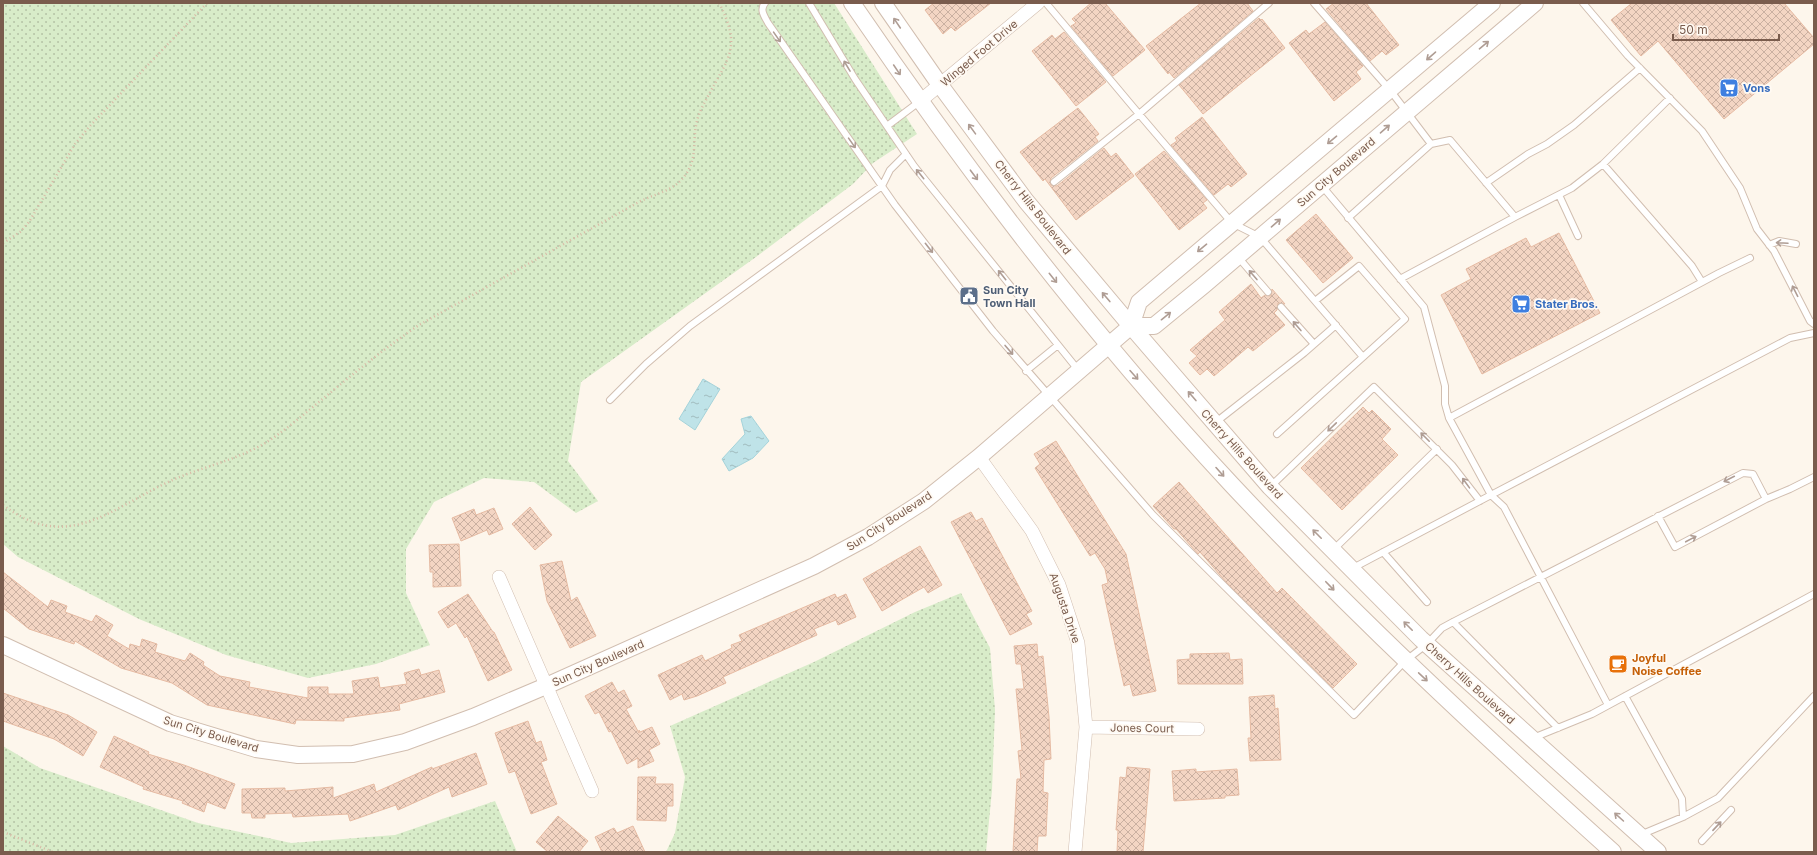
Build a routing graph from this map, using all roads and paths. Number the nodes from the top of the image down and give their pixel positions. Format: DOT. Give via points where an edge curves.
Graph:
graph roads {
  1 [pos="207,3"];
  2 [pos="719,3"];
  3 [pos="764,3"];
  4 [pos="852,3"];
  5 [pos="883,3"];
  6 [pos="1038,3"];
  7 [pos="1046,3"];
  8 [pos="1269,3"];
  9 [pos="1314,3"];
  10 [pos="1492,3"];
  11 [pos="1535,3"];
  12 [pos="1583,3"];
  13 [pos="808,4"];
  14 [pos="1640,68"];
  15 [pos="940,85"];
  16 [pos="1390,90"];
  17 [pos="1670,98"];
  18 [pos="919,102"];
  19 [pos="1406,111"];
  20 [pos="1139,114"];
  21 [pos="887,126"];
  22 [pos="1431,144"];
  23 [pos="906,154"];
  24 [pos="1603,164"];
  25 [pos="1054,182"];
  26 [pos="1486,182"];
  27 [pos="1321,185"];
  28 [pos="882,186"];
  29 [pos="1558,195"];
  30 [pos="1515,217"];
  31 [pos="1348,218"];
  32 [pos="1232,223"];
  33 [pos="1578,236"];
  34 [pos="1260,237"];
  35 [pos="3,243"];
  36 [pos="1796,244"];
  37 [pos="1769,245"];
  38 [pos="1237,257"];
  39 [pos="1750,258"];
  40 [pos="1400,279"];
  41 [pos="1702,282"];
  42 [pos="1268,292"];
  43 [pos="1315,301"];
  44 [pos="1281,307"];
  45 [pos="1814,324"];
  46 [pos="1336,325"];
  47 [pos="1131,326"];
  48 [pos="1814,333"];
  49 [pos="1314,344"];
  50 [pos="1058,345"];
  51 [pos="1108,345"];
  52 [pos="1363,357"];
  53 [pos="1026,371"];
  54 [pos="1079,371"];
  55 [pos="1049,397"];
  56 [pos="610,400"];
  57 [pos="1450,418"];
  58 [pos="1215,423"];
  59 [pos="1277,434"];
  60 [pos="1437,449"];
  61 [pos="979,457"];
  62 [pos="1814,477"];
  63 [pos="1270,487"];
  64 [pos="1491,496"];
  65 [pos="1766,499"];
  66 [pos="1480,501"];
  67 [pos="3,505"];
  68 [pos="1658,516"];
  69 [pos="1333,550"];
  70 [pos="1383,552"];
  71 [pos="1351,568"];
  72 [pos="1541,576"];
  73 [pos="499,578"];
  74 [pos="1814,594"];
  75 [pos="1427,602"];
  76 [pos="1453,622"];
  77 [pos="1427,644"];
  78 [pos="3,645"];
  79 [pos="1405,661"];
  80 [pos="546,686"];
  81 [pos="1625,696"];
  82 [pos="1814,696"];
  83 [pos="1608,705"];
  84 [pos="1086,727"];
  85 [pos="1558,728"];
  86 [pos="1198,729"];
  87 [pos="1532,738"];
  88 [pos="592,792"];
  89 [pos="1731,810"];
  90 [pos="1684,817"];
  91 [pos="3,832"];
  92 [pos="1640,835"];
  93 [pos="1702,841"];
  94 [pos="53,852"];
  95 [pos="1075,852"];
  96 [pos="1613,852"];
  97 [pos="1658,852"];
  1 -- 35 [label="path" via="89,127 75,144 29,222 20,232"];
  2 -- 67 [label="path" via="731,32 732,48 696,121 693,162 678,184 668,191 637,202 419,325 397,339 286,429 255,449 164,484 106,516 89,522 70,526 49,526 19,517"];
  3 -- 28 [label="lane, one-way" via="762,12 768,24"];
  4 -- 18 [label="street, one-way"];
  15 -- 5 [label="street, Cherry Hills Boulevard, one-way"];
  6 -- 15 [label="street, Winged Foot Drive"];
  7 -- 20 [label="lane"];
  8 -- 20 [label="lane"];
  9 -- 16 [label="lane"];
  10 -- 16 [label="street, one-way"];
  19 -- 11 [label="street, Sun City Boulevard, one-way"];
  12 -- 14 [label="lane"];
  21 -- 13 [label="lane, one-way"];
  14 -- 17 [label="lane"];
  14 -- 26 [label="lane" via="1574,125"];
  15 -- 18 [label="street, Winged Foot Drive"];
  47 -- 15 [label="street, Cherry Hills Boulevard, one-way" via="1026,201"];
  16 -- 19 [label="lane"];
  16 -- 32 [label="street, one-way"];
  17 -- 24 [label="lane"];
  17 -- 37 [label="lane" via="1702,131 1740,188 1757,229"];
  18 -- 21 [label="lane"];
  18 -- 51 [label="street, one-way" via="1034,256"];
  19 -- 22 [label="lane"];
  27 -- 19 [label="street, Sun City Boulevard, one-way"];
  20 -- 25 [label="lane"];
  20 -- 32 [label="lane"];
  21 -- 23 [label="lane"];
  22 -- 26 [label="lane" via="1450,140"];
  22 -- 31 [label="lane"];
  23 -- 28 [label="lane" via="890,170"];
  50 -- 23 [label="lane, one-way"];
  24 -- 29 [label="lane" via="1572,188"];
  24 -- 41 [label="lane" via="1692,266"];
  26 -- 30 [label="lane"];
  27 -- 31 [label="lane"];
  34 -- 27 [label="street, Sun City Boulevard, one-way"];
  28 -- 53 [label="lane, one-way" via="993,332"];
  28 -- 56 [label="lane" via="690,326"];
  29 -- 30 [label="lane"];
  29 -- 33 [label="lane"];
  30 -- 40 [label="lane"];
  31 -- 40 [label="lane"];
  32 -- 34 [label="lane"];
  32 -- 47 [label="street, one-way" via="1139,302"];
  34 -- 38 [label="street, Sun City Boulevard"];
  34 -- 43 [label="lane"];
  36 -- 37 [label="lane, one-way" via="1779,241"];
  45 -- 37 [label="lane, one-way"];
  42 -- 38 [label="lane, one-way"];
  47 -- 38 [label="street, Sun City Boulevard, one-way" via="1154,326"];
  39 -- 41 [label="lane"];
  40 -- 57 [label="lane" via="1424,307 1446,386 1444,404"];
  41 -- 57 [label="lane"];
  43 -- 46 [label="lane"];
  43 -- 52 [label="lane" via="1359,266 1400,313 1405,319"];
  49 -- 44 [label="lane, one-way"];
  46 -- 49 [label="lane"];
  46 -- 52 [label="lane"];
  47 -- 51 [label="street, Sun City Boulevard"];
  58 -- 47 [label="street, Cherry Hills Boulevard, one-way"];
  48 -- 64 [label="lane" via="1790,338"];
  49 -- 58 [label="lane"];
  50 -- 53 [label="lane"];
  50 -- 54 [label="lane"];
  51 -- 54 [label="street, Sun City Boulevard"];
  51 -- 79 [label="street, one-way" via="1232,485"];
  52 -- 59 [label="lane"];
  53 -- 55 [label="lane"];
  54 -- 55 [label="street, Sun City Boulevard"];
  55 -- 61 [label="street, Sun City Boulevard"];
  55 -- 79 [label="lane" via="1153,515 1354,715"];
  57 -- 64 [label="lane"];
  58 -- 63 [label="street, Cherry Hills Boulevard"];
  60 -- 63 [label="lane, one-way" via="1374,387"];
  66 -- 60 [label="lane, one-way" via="1452,464"];
  60 -- 69 [label="lane"];
  61 -- 80 [label="street, Sun City Boulevard" via="924,501 868,537 828,558"];
  61 -- 84 [label="street, Augusta Drive" via="1032,531 1059,585 1078,643"];
  62 -- 65 [label="lane"];
  69 -- 63 [label="street, Cherry Hills Boulevard, one-way"];
  64 -- 66 [label="lane"];
  64 -- 72 [label="lane" via="1504,507"];
  65 -- 68 [label="lane, one-way" via="1753,474 1743,473"];
  68 -- 65 [label="lane, one-way" via="1675,547"];
  66 -- 70 [label="lane"];
  68 -- 72 [label="lane"];
  69 -- 71 [label="street, Cherry Hills Boulevard"];
  70 -- 71 [label="lane"];
  70 -- 75 [label="lane"];
  77 -- 71 [label="street, Cherry Hills Boulevard, one-way"];
  72 -- 76 [label="lane"];
  72 -- 83 [label="lane"];
  73 -- 80 [label="street"];
  74 -- 81 [label="lane"];
  76 -- 77 [label="lane" via="1442,628"];
  76 -- 85 [label="lane"];
  77 -- 79 [label="lane"];
  77 -- 87 [label="street, Cherry Hills Boulevard"];
  78 -- 80 [label="street, Sun City Boulevard" via="170,723 256,749 298,755 353,754 405,742"];
  79 -- 96 [label="street, one-way"];
  80 -- 88 [label="street"];
  81 -- 83 [label="lane"];
  81 -- 90 [label="lane" via="1682,800"];
  82 -- 90 [label="lane" via="1718,798"];
  83 -- 85 [label="lane"];
  84 -- 86 [label="street, Jones Court"];
  84 -- 95 [label="street, Augusta Drive"];
  85 -- 87 [label="lane"];
  92 -- 87 [label="street, Cherry Hills Boulevard, one-way"];
  93 -- 89 [label="lane, one-way"];
  90 -- 92 [label="lane"];
  91 -- 94 [label="path"];
  92 -- 97 [label="street, Cherry Hills Boulevard"];
}
